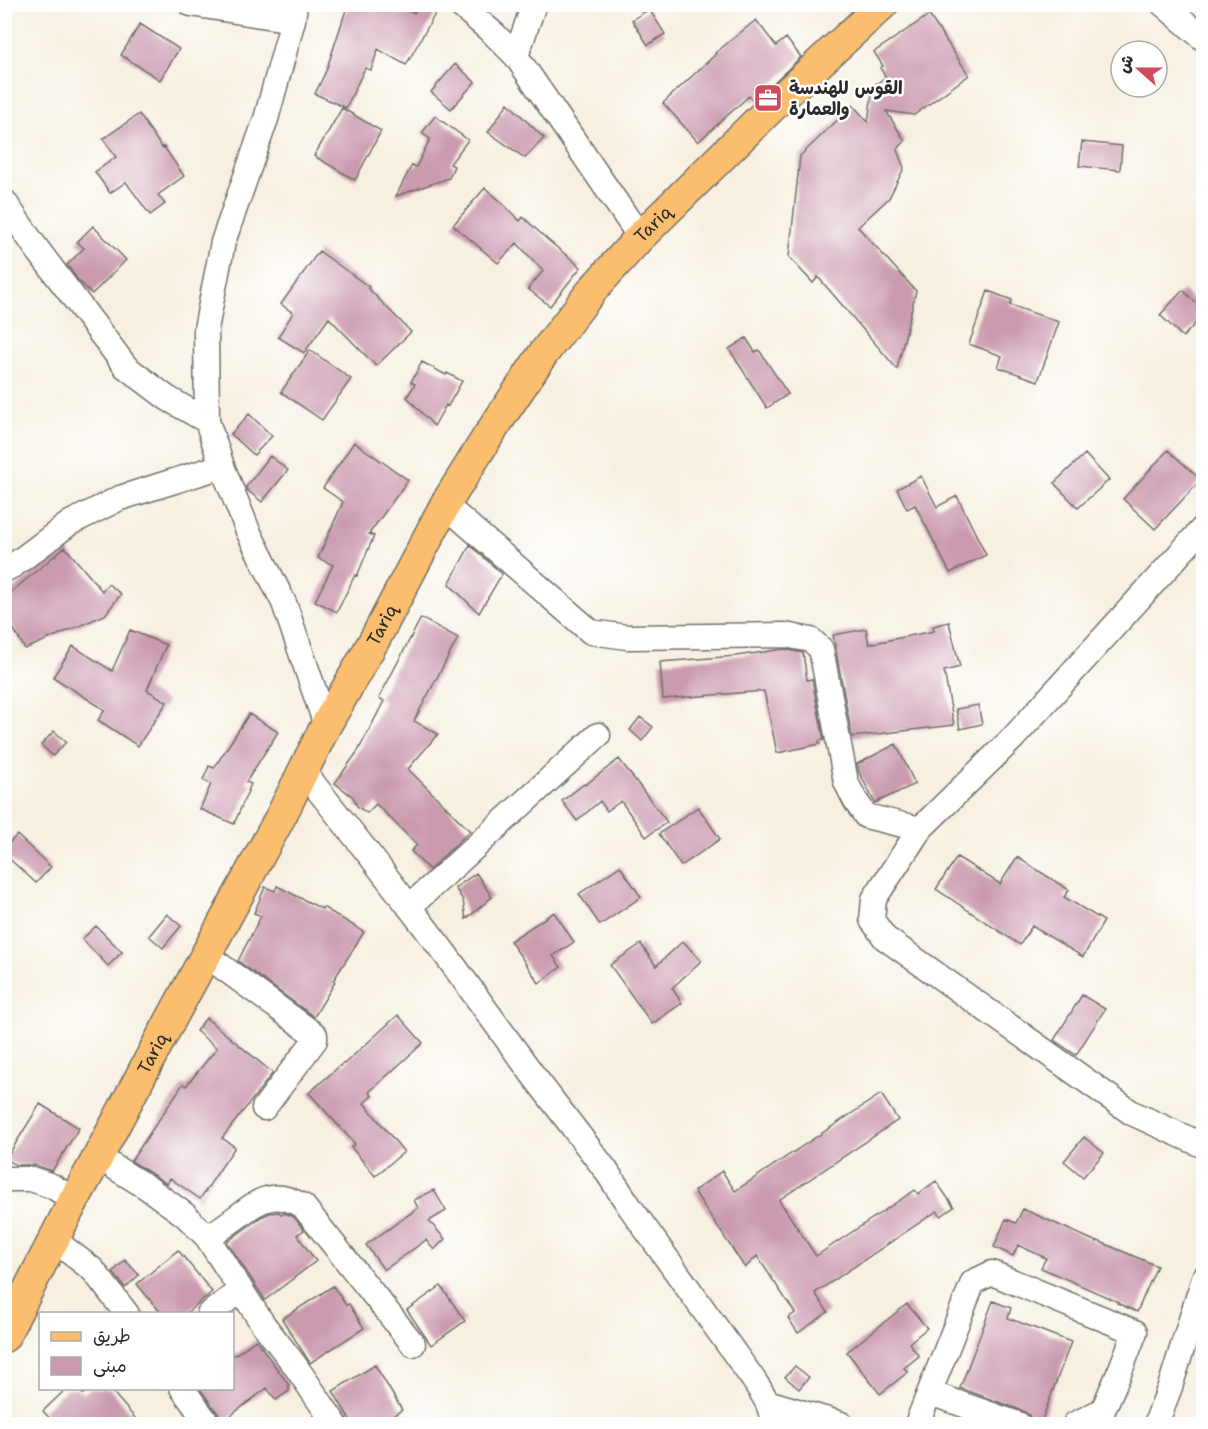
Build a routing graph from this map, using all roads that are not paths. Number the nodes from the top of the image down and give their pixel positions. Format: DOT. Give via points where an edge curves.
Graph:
graph roads {
  1 [pos="191,4"];
  2 [pos="459,4"];
  3 [pos="534,4"];
  4 [pos="883,4"];
  5 [pos="1163,4"];
  6 [pos="294,12"];
  7 [pos="1203,39"];
  8 [pos="516,56"];
  9 [pos="4,201"];
  10 [pos="640,237"];
  11 [pos="207,421"];
  12 [pos="222,466"];
  13 [pos="445,506"];
  14 [pos="1203,527"];
  15 [pos="4,570"];
  16 [pos="326,725"];
  17 [pos="598,735"];
  18 [pos="304,772"];
  19 [pos="920,829"];
  20 [pos="409,907"];
  21 [pos="206,955"];
  22 [pos="264,1108"];
  23 [pos="1203,1146"];
  24 [pos="99,1157"];
  25 [pos="4,1179"];
  26 [pos="74,1200"];
  27 [pos="207,1237"];
  28 [pos="54,1240"];
  29 [pos="1203,1278"];
  30 [pos="242,1290"];
  31 [pos="126,1312"];
  32 [pos="211,1312"];
  33 [pos="4,1337"];
  34 [pos="413,1344"];
  35 [pos="183,1390"];
  36 [pos="930,1393"];
  37 [pos="770,1413"];
  38 [pos="208,1425"];
  39 [pos="335,1425"];
  40 [pos="841,1425"];
  41 [pos="916,1425"];
  42 [pos="1018,1425"];
  43 [pos="1075,1425"];
  44 [pos="1156,1425"];
  1 -- 6 [label="street"];
  2 -- 8 [label="street"];
  3 -- 8 [label="street"];
  4 -- 10 [label="main road, Tariq"];
  5 -- 7 [label="street"];
  6 -- 11 [label="street" via="266,119 223,242 206,329"];
  8 -- 10 [label="street"];
  9 -- 11 [label="street" via="126,367 167,398"];
  10 -- 13 [label="main road, Tariq" via="543,354"];
  11 -- 12 [label="street"];
  12 -- 15 [label="street" via="120,498 70,523"];
  12 -- 16 [label="street" via="248,531 284,603"];
  13 -- 16 [label="main road, Tariq"];
  13 -- 19 [label="street" via="591,632 627,637 785,635 811,640 821,649 846,782 855,800 866,816"];
  14 -- 19 [label="street" via="1013,738"];
  16 -- 18 [label="main road, Tariq"];
  17 -- 20 [label="street"];
  18 -- 20 [label="street"];
  18 -- 21 [label="main road, Tariq"];
  19 -- 23 [label="street" via="874,899 872,920 885,938 1132,1113"];
  20 -- 37 [label="street" via="605,1169 736,1355"];
  21 -- 22 [label="street" via="315,1035"];
  21 -- 24 [label="main road, Tariq"];
  24 -- 26 [label="main road, Tariq"];
  24 -- 27 [label="street" via="185,1215"];
  25 -- 26 [label="street" via="31,1179"];
  26 -- 28 [label="main road, Tariq"];
  27 -- 30 [label="street"];
  27 -- 34 [label="street" via="262,1201 292,1200 303,1206"];
  28 -- 31 [label="street" via="93,1270"];
  28 -- 33 [label="main road, Tariq"];
  29 -- 44 [label="street"];
  30 -- 32 [label="street"];
  30 -- 39 [label="street"];
  35 -- 38 [label="street"];
  36 -- 41 [label="street"];
  36 -- 42 [label="street"];
  36 -- 43 [label="street" via="973,1282 992,1273 1135,1332 1103,1410"];
  37 -- 40 [label="street"];
}
